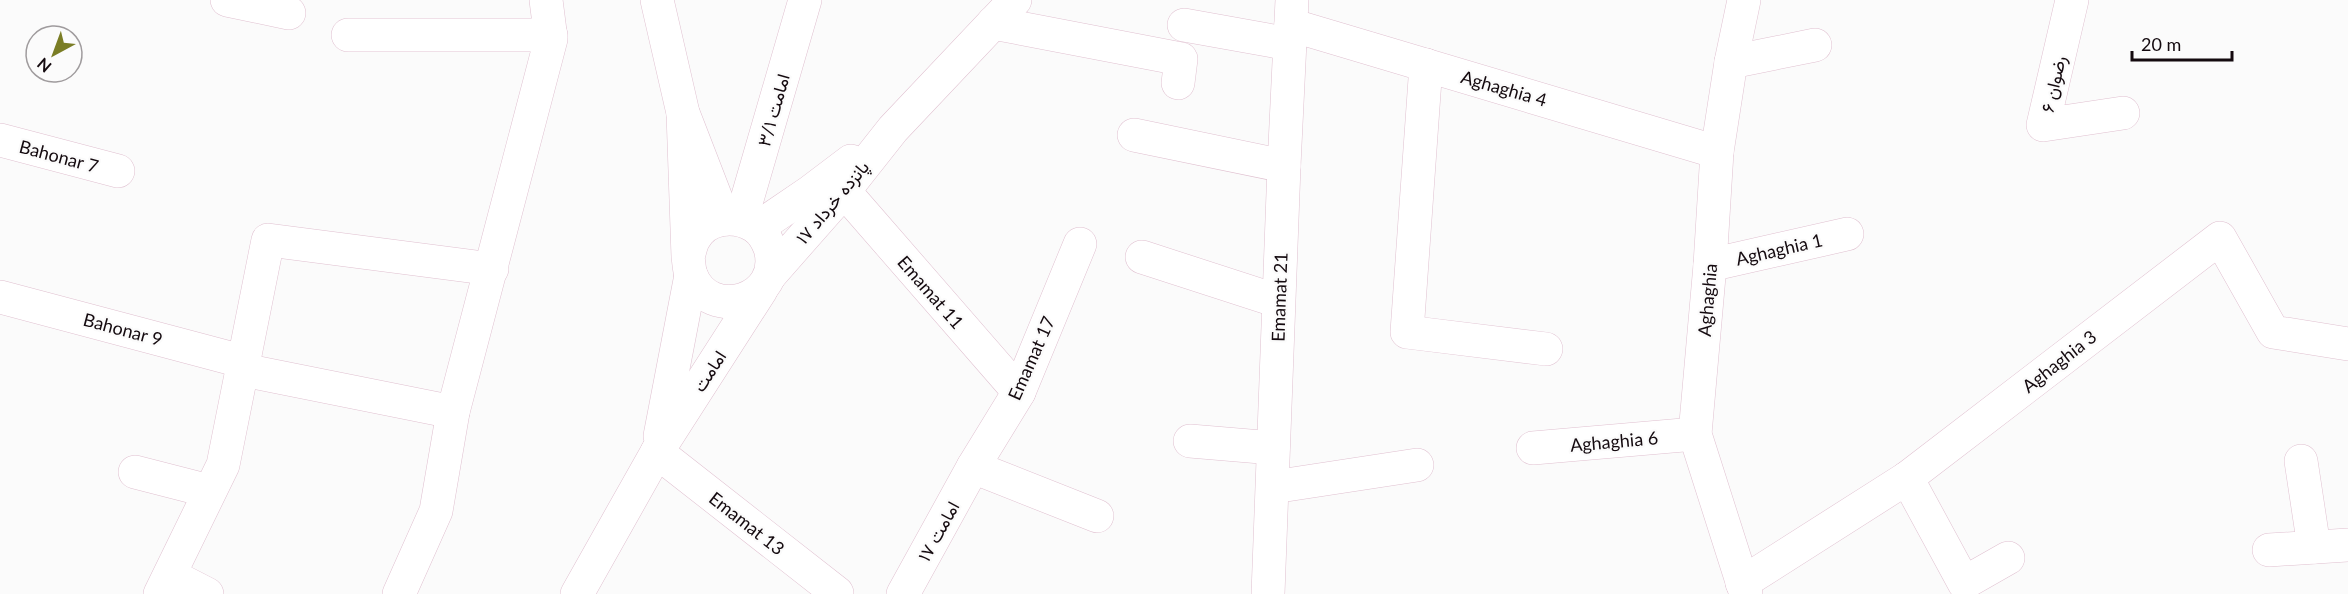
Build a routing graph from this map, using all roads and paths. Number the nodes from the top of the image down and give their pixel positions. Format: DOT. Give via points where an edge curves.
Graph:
graph roads {
  1 [pos="227,0"];
  2 [pos="546,0"];
  3 [pos="657,0"];
  4 [pos="805,0"];
  5 [pos="1744,0"];
  6 [pos="2072,0"];
  7 [pos="1004,11"];
  8 [pos="289,13"];
  9 [pos="1291,23"];
  10 [pos="1184,25"];
  11 [pos="348,35"];
  12 [pos="551,35"];
  13 [pos="1815,45"];
  14 [pos="1731,62"];
  15 [pos="1426,65"];
  16 [pos="1178,83"];
  17 [pos="683,113"];
  18 [pos="2123,113"];
  19 [pos="893,129"];
  20 [pos="1134,135"];
  21 [pos="0,140"];
  22 [pos="1717,152"];
  23 [pos="1284,166"];
  24 [pos="118,171"];
  25 [pos="844,191"];
  26 [pos="741,222"];
  27 [pos="1847,234"];
  28 [pos="1080,244"];
  29 [pos="1142,257"];
  30 [pos="1710,265"];
  31 [pos="689,266"];
  32 [pos="492,269"];
  33 [pos="765,282"];
  34 [pos="0,297"];
  35 [pos="1278,301"];
  36 [pos="2348,344"];
  37 [pos="1546,349"];
  38 [pos="244,365"];
  39 [pos="1019,392"];
  40 [pos="453,412"];
  41 [pos="1695,434"];
  42 [pos="1190,441"];
  43 [pos="1273,448"];
  44 [pos="1533,448"];
  45 [pos="657,452"];
  46 [pos="2301,461"];
  47 [pos="1417,465"];
  48 [pos="973,468"];
  49 [pos="135,472"];
  50 [pos="1907,478"];
  51 [pos="1273,487"];
  52 [pos="209,491"];
  53 [pos="1097,516"];
  54 [pos="2348,545"];
  55 [pos="2314,548"];
  56 [pos="2269,550"];
  57 [pos="2008,558"];
  58 [pos="165,584"];
  59 [pos="1744,588"];
  60 [pos="207,594"];
  61 [pos="399,594"];
  62 [pos="577,594"];
  63 [pos="837,594"];
  64 [pos="903,594"];
  65 [pos="1268,594"];
  1 -- 8 [label="street"];
  2 -- 12 [label="street"];
  3 -- 17 [label="street, امامت"];
  4 -- 26 [label="street, امامت ۳/۱"];
  5 -- 14 [label="street, Aghaghia"];
  6 -- 18 [label="street, رضوان ۶" via="2043,125"];
  7 -- 16 [label="street" via="1181,59"];
  7 -- 19 [label="street, پانزده خرداد ۱۷"];
  9 -- 10 [label="street, Aghaghia 4"];
  9 -- 15 [label="street, Aghaghia 4"];
  9 -- 23 [label="street, Emamat 21"];
  11 -- 12 [label="street"];
  12 -- 32 [label="street"];
  13 -- 14 [label="street"];
  14 -- 22 [label="street, Aghaghia"];
  15 -- 22 [label="street, Aghaghia 4"];
  15 -- 37 [label="street" via="1407,332"];
  17 -- 26 [label="street, امامت"];
  17 -- 31 [label="street, امامت"];
  19 -- 25 [label="street, پانزده خرداد ۱۷"];
  19 -- 26 [label="street, پانزده خرداد ۱۷" via="810,192"];
  20 -- 23 [label="street"];
  21 -- 24 [label="street, Bahonar 7"];
  22 -- 30 [label="street, Aghaghia"];
  23 -- 35 [label="street, Emamat 21"];
  25 -- 33 [label="street, پانزده خرداد ۱۷"];
  25 -- 39 [label="street, Emamat 11"];
  26 -- 31 [label="street" via="706,225 694,239"];
  26 -- 33 [label="street" via="768,241 772,258"];
  27 -- 30 [label="street, Aghaghia 1"];
  28 -- 39 [label="street, Emamat 17"];
  29 -- 35 [label="street"];
  30 -- 41 [label="street, Aghaghia"];
  31 -- 33 [label="street" via="703,293 722,302 743,301"];
  31 -- 45 [label="street, امامت"];
  32 -- 38 [label="street" via="268,240"];
  32 -- 40 [label="street"];
  33 -- 45 [label="street, امامت"];
  34 -- 38 [label="street, Bahonar 9"];
  35 -- 43 [label="street, Emamat 21"];
  36 -- 50 [label="street, Aghaghia 3" via="2273,332 2220,238"];
  38 -- 40 [label="street, Bahonar 9"];
  38 -- 52 [label="street" via="223,465"];
  39 -- 48 [label="street, Emamat 17"];
  40 -- 61 [label="street" via="436,511"];
  41 -- 44 [label="street, Aghaghia 6"];
  41 -- 59 [label="street, Aghaghia"];
  42 -- 43 [label="street"];
  43 -- 51 [label="street, Emamat 21"];
  45 -- 62 [label="street, امامت"];
  45 -- 63 [label="street, Emamat 13"];
  46 -- 55 [label="street"];
  47 -- 51 [label="street"];
  48 -- 53 [label="street"];
  48 -- 64 [label="street, امامت ۱۷"];
  49 -- 52 [label="street"];
  50 -- 57 [label="street" via="1964,583"];
  50 -- 59 [label="street, Aghaghia 3"];
  51 -- 65 [label="street, Emamat 21"];
  52 -- 58 [label="street"];
  54 -- 55 [label="street"];
  55 -- 56 [label="street"];
  58 -- 60 [label="street"];
}
